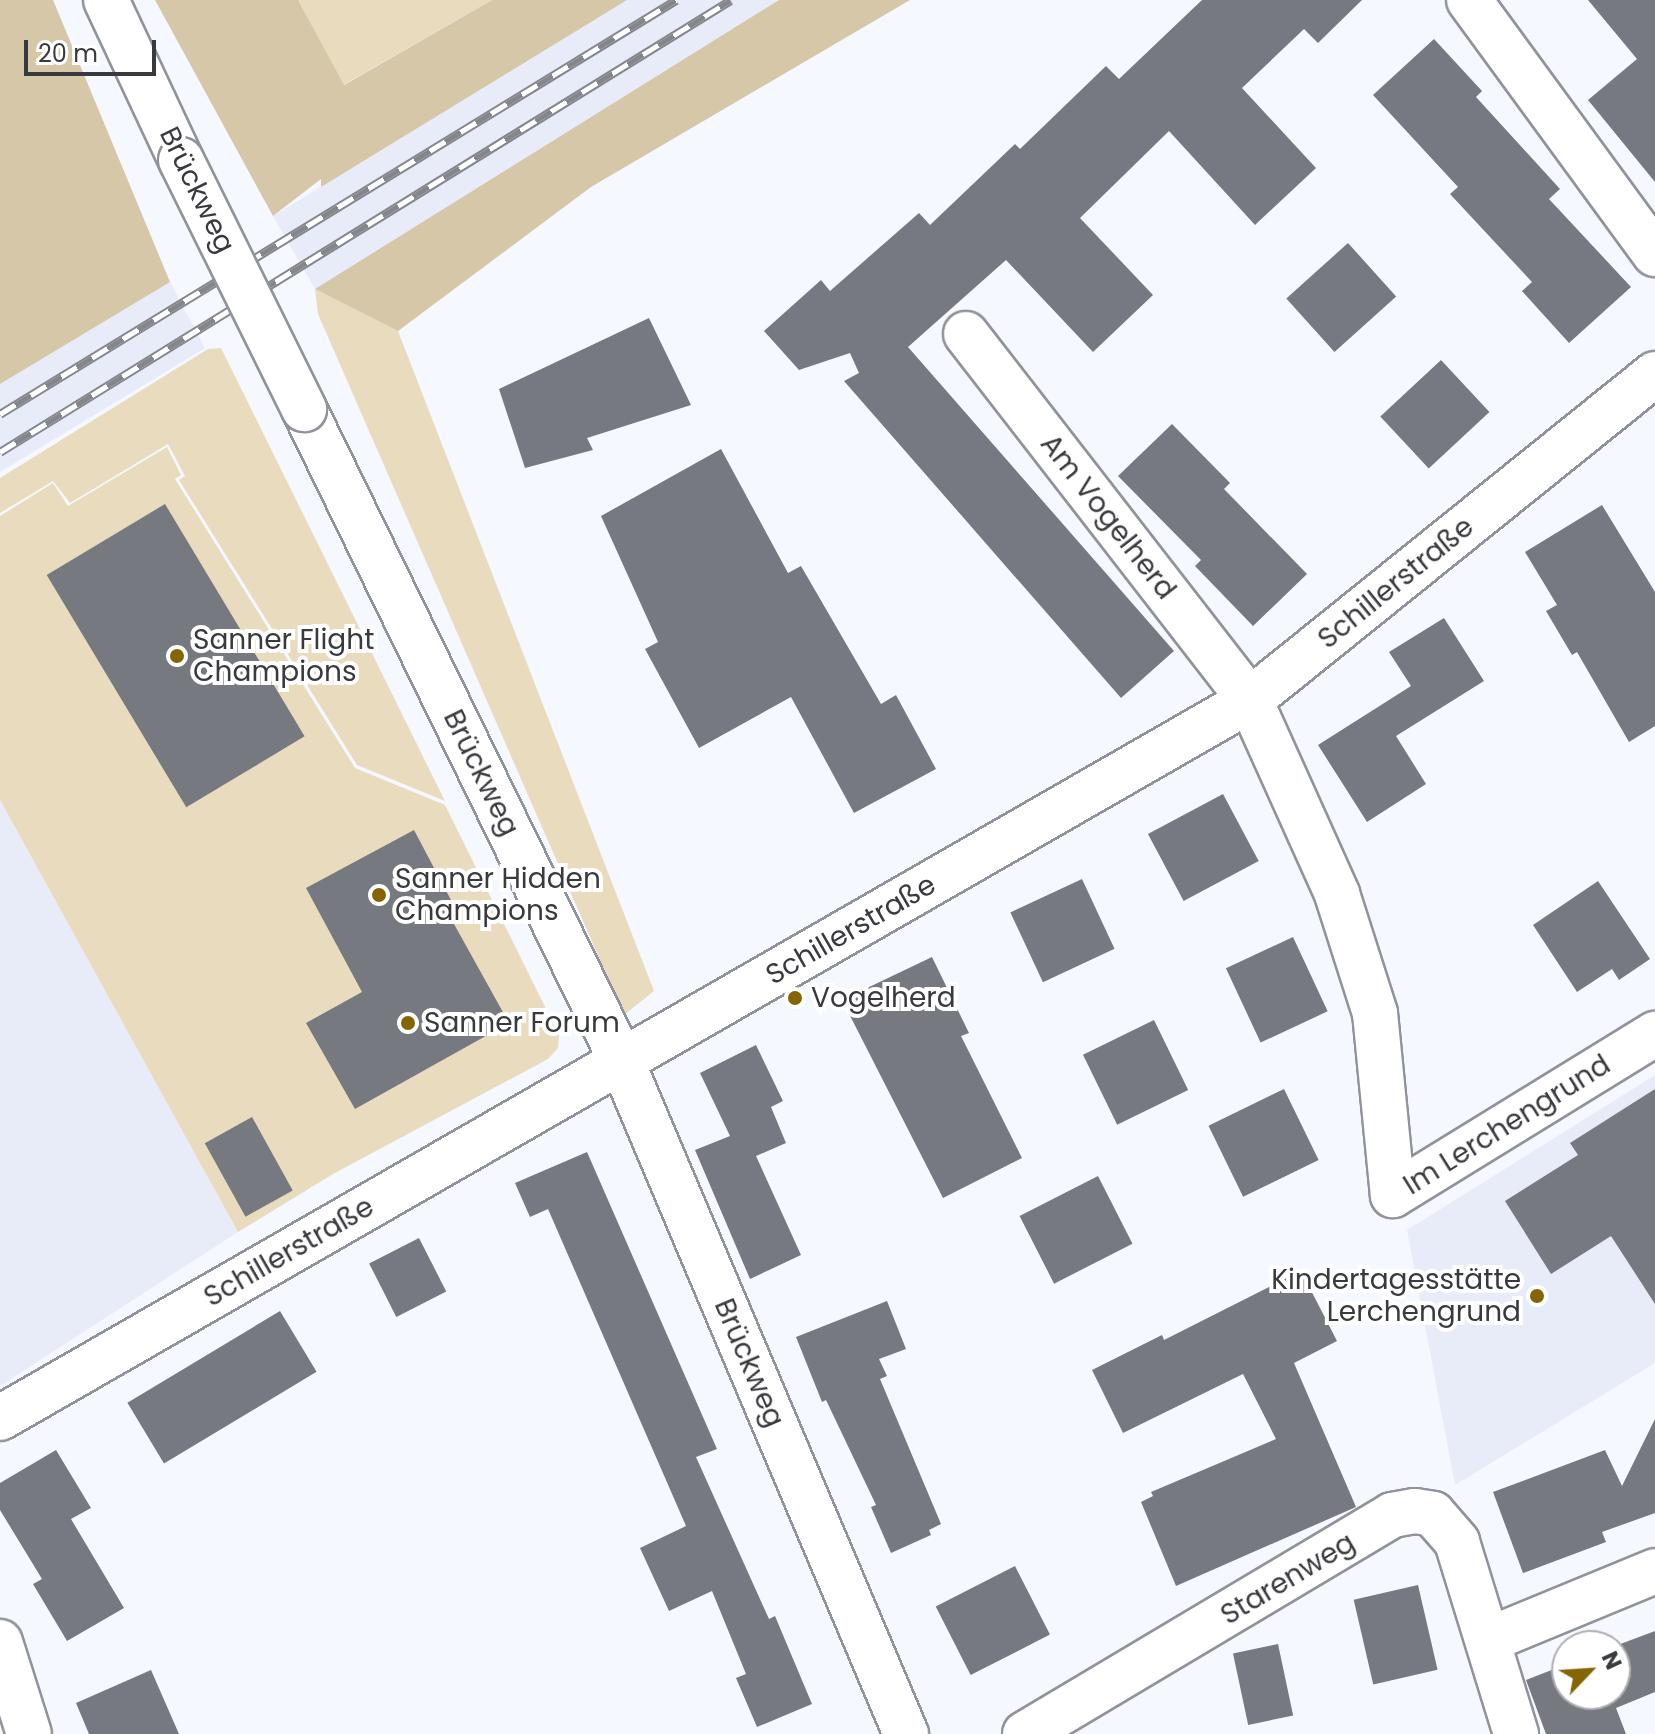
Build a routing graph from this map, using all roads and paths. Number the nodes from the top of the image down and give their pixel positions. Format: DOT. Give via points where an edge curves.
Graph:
graph roads {
  1 [pos="106,0"];
  2 [pos="1469,0"];
  3 [pos="1655,254"];
  4 [pos="966,334"];
  5 [pos="1655,374"];
  6 [pos="1250,700"];
  7 [pos="1655,1034"];
  8 [pos="622,1062"];
  9 [pos="0,1418"];
  10 [pos="1655,1571"];
  11 [pos="1488,1640"];
  12 [pos="0,1642"];
  13 [pos="29,1734"];
  14 [pos="906,1734"];
  15 [pos="1025,1734"];
  16 [pos="1516,1734"];
  1 -- 8 [label="street, Brückweg, bridge"];
  2 -- 3 [label="street"];
  4 -- 6 [label="street, Am Vogelherd"];
  5 -- 6 [label="street, Schillerstraße"];
  6 -- 7 [label="street, Im Lerchengrund" via="1337,894 1375,1013 1393,1195"];
  6 -- 8 [label="street, Schillerstraße"];
  8 -- 9 [label="street, Schillerstraße"];
  8 -- 14 [label="street, Brückweg"];
  10 -- 11 [label="street"];
  11 -- 15 [label="street, Starenweg" via="1449,1526 1433,1514 1392,1515"];
  11 -- 16 [label="street, Starenweg"];
  12 -- 13 [label="street"];
}
